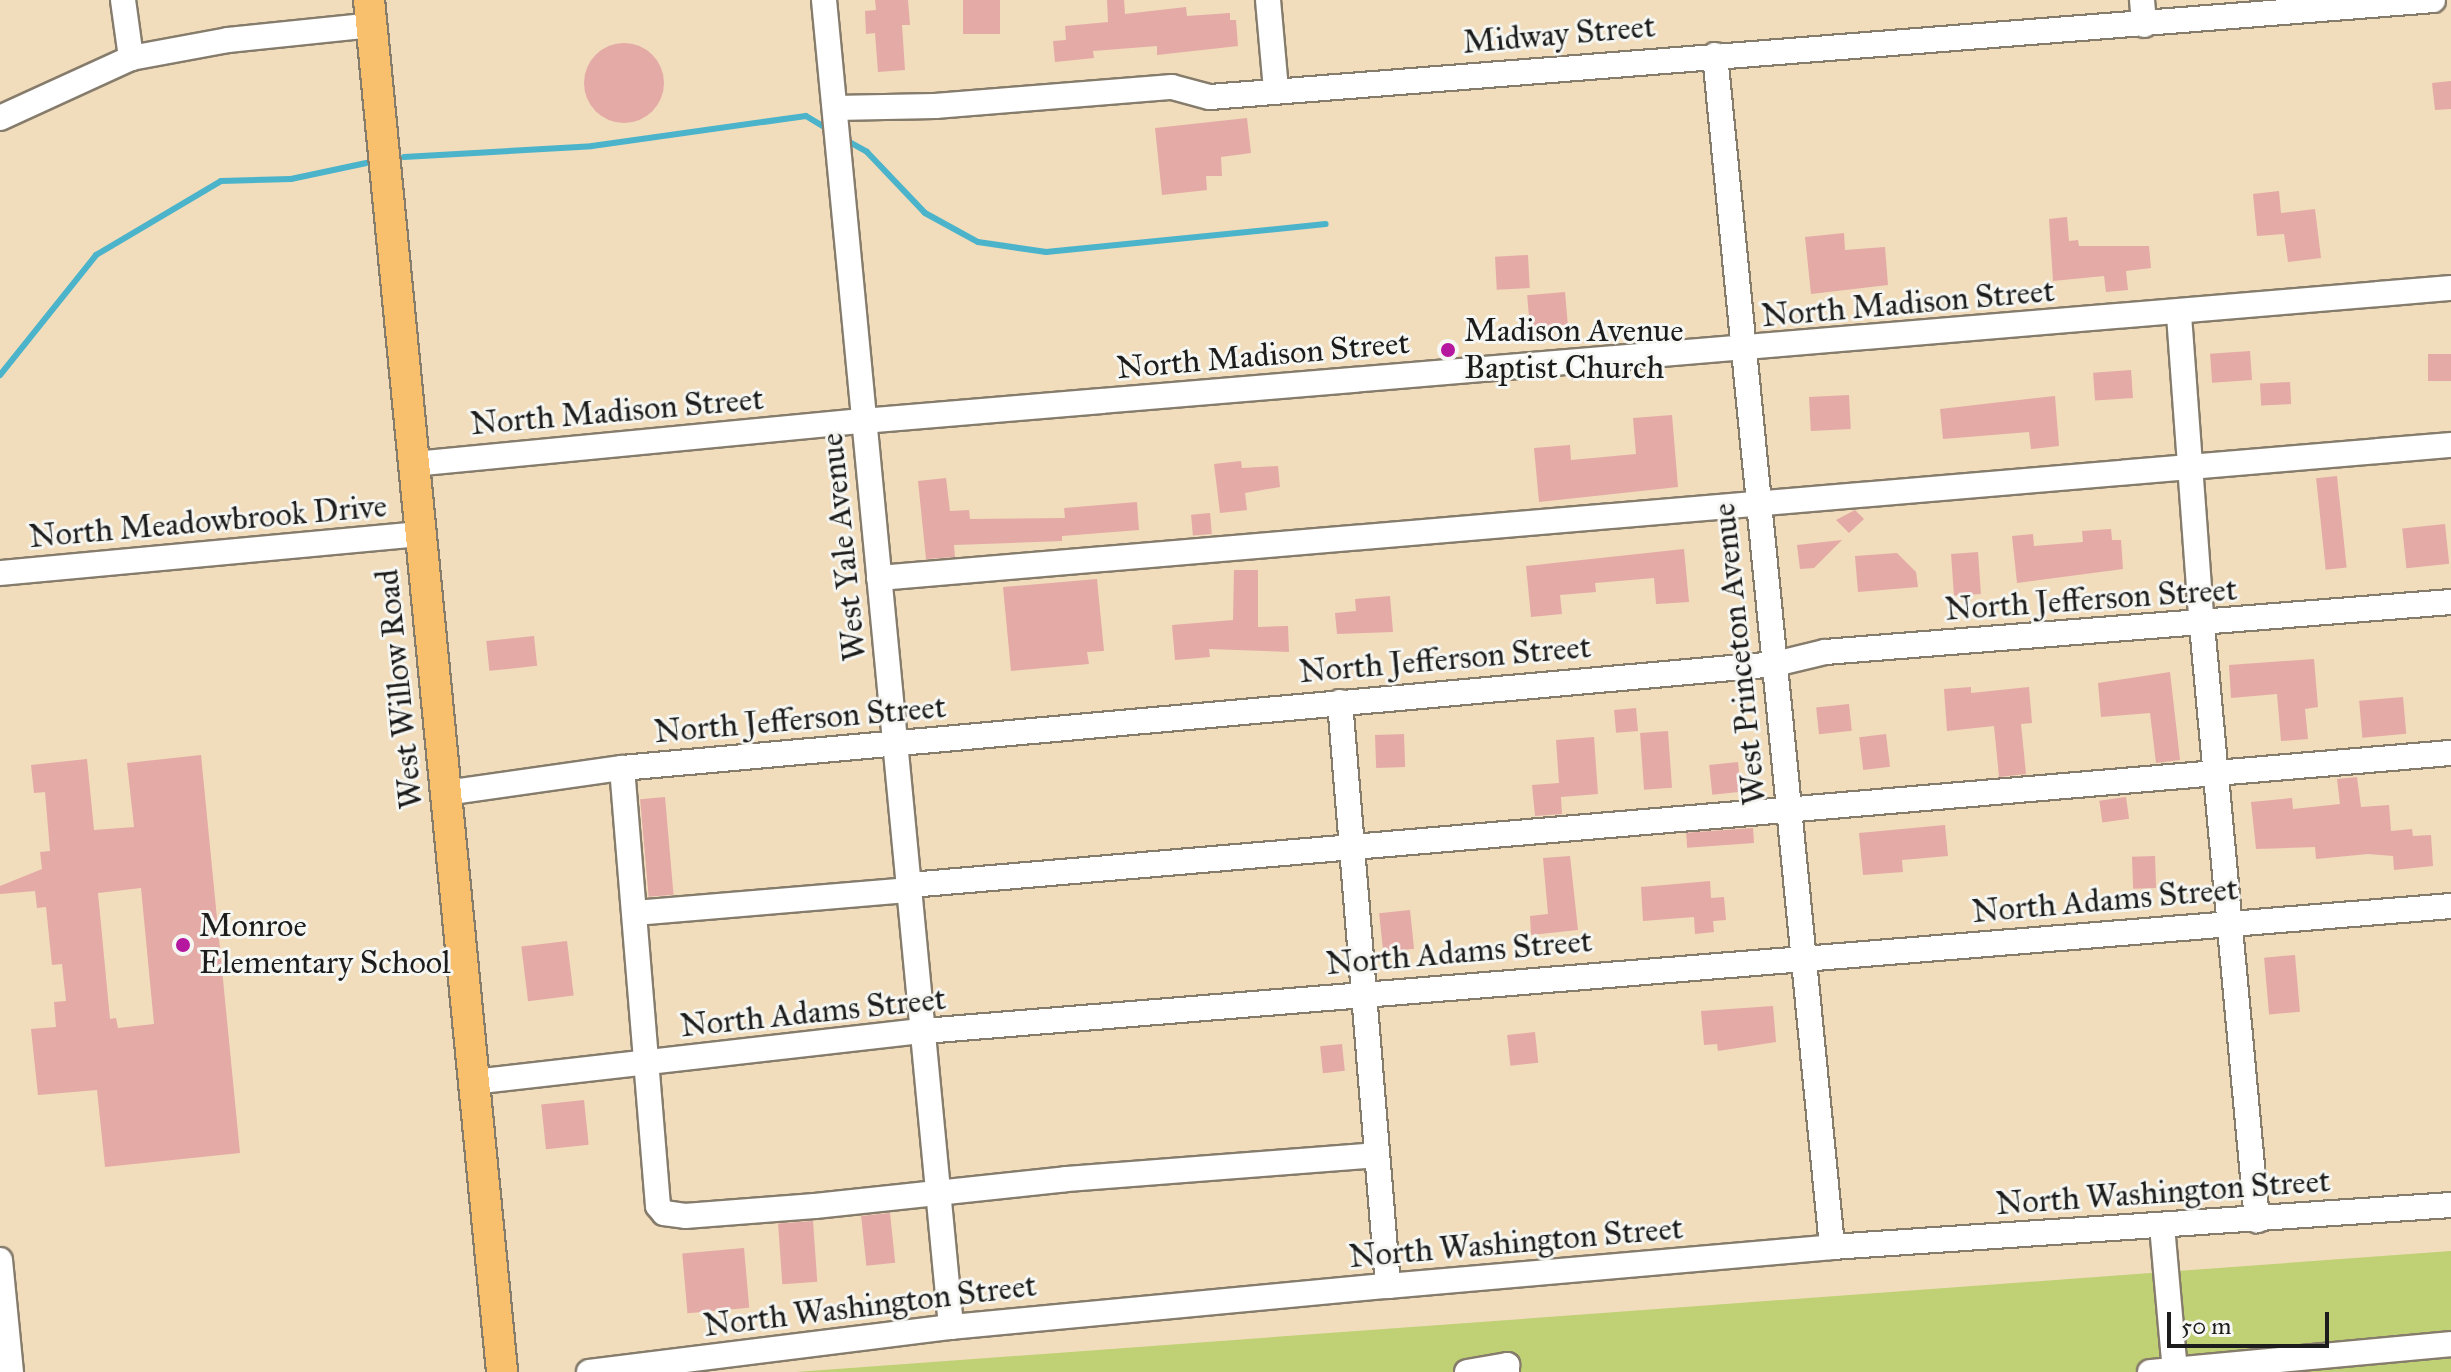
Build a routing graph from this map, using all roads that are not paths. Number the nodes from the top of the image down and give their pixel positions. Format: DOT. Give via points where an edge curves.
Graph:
graph roads {
  1 [pos="123,0"];
  2 [pos="824,0"];
  3 [pos="1268,0"];
  4 [pos="2142,0"];
  5 [pos="2433,0"];
  6 [pos="371,12"];
  7 [pos="2144,25"];
  8 [pos="1715,55"];
  9 [pos="131,58"];
  10 [pos="1276,90"];
  11 [pos="835,108"];
  12 [pos="0,118"];
  13 [pos="2451,288"];
  14 [pos="2179,315"];
  15 [pos="1743,350"];
  16 [pos="863,421"];
  17 [pos="2451,445"];
  18 [pos="414,464"];
  19 [pos="2190,467"];
  20 [pos="1757,503"];
  21 [pos="421,534"];
  22 [pos="0,573"];
  23 [pos="879,578"];
  24 [pos="2451,602"];
  25 [pos="2202,625"];
  26 [pos="1775,664"];
  27 [pos="1340,702"];
  28 [pos="897,743"];
  29 [pos="2451,753"];
  30 [pos="622,768"];
  31 [pos="2217,775"];
  32 [pos="446,793"];
  33 [pos="1787,811"];
  34 [pos="1349,847"];
  35 [pos="910,887"];
  36 [pos="2451,906"];
  37 [pos="635,913"];
  38 [pos="2232,922"];
  39 [pos="1801,959"];
  40 [pos="1360,993"];
  41 [pos="924,1031"];
  42 [pos="648,1063"];
  43 [pos="473,1082"];
  44 [pos="1376,1155"];
  45 [pos="939,1191"];
  46 [pos="2451,1205"];
  47 [pos="2257,1220"];
  48 [pos="2162,1226"];
  49 [pos="1832,1247"];
  50 [pos="0,1260"];
  51 [pos="1388,1286"];
  52 [pos="951,1327"];
  53 [pos="2451,1344"];
  54 [pos="2175,1371"];
  55 [pos="11,1372"];
  56 [pos="502,1372"];
  57 [pos="589,1372"];
  58 [pos="1467,1372"];
  59 [pos="1507,1372"];
  60 [pos="2150,1372"];
  1 -- 9 [label="street"];
  2 -- 11 [label="street, West Yale Avenue"];
  3 -- 10 [label="street"];
  4 -- 7 [label="street"];
  5 -- 7 [label="street, Midway Street"];
  6 -- 9 [label="street"];
  6 -- 18 [label="main road, West Willow Road"];
  7 -- 8 [label="street, Midway Street"];
  8 -- 10 [label="street, Midway Street"];
  8 -- 15 [label="street, West Princeton Avenue"];
  9 -- 12 [label="street"];
  10 -- 11 [label="street, Midway Street" via="1210,97 1172,87 935,106"];
  11 -- 16 [label="street, West Yale Avenue"];
  13 -- 14 [label="street, North Madison Street"];
  14 -- 15 [label="street, North Madison Street"];
  14 -- 19 [label="street"];
  15 -- 16 [label="street, North Madison Street"];
  15 -- 20 [label="street, West Princeton Avenue"];
  16 -- 18 [label="street, North Madison Street"];
  16 -- 23 [label="street, West Yale Avenue"];
  17 -- 19 [label="street"];
  18 -- 21 [label="main road, West Willow Road"];
  19 -- 20 [label="street"];
  19 -- 25 [label="street"];
  20 -- 23 [label="street"];
  20 -- 26 [label="street, West Princeton Avenue"];
  21 -- 22 [label="street, North Meadowbrook Drive"];
  21 -- 32 [label="main road, West Willow Road"];
  23 -- 28 [label="street, West Yale Avenue"];
  24 -- 25 [label="street, North Jefferson Street"];
  25 -- 26 [label="street, North Jefferson Street" via="1825,652"];
  25 -- 31 [label="street"];
  26 -- 27 [label="street, North Jefferson Street"];
  26 -- 33 [label="street, West Princeton Avenue"];
  27 -- 28 [label="street, North Jefferson Street"];
  27 -- 34 [label="street"];
  28 -- 30 [label="street, North Jefferson Street"];
  28 -- 35 [label="street, West Yale Avenue"];
  29 -- 31 [label="street"];
  30 -- 32 [label="street, North Jefferson Street"];
  30 -- 37 [label="street"];
  31 -- 33 [label="street"];
  31 -- 38 [label="street"];
  32 -- 43 [label="main road, West Willow Road"];
  33 -- 34 [label="street"];
  33 -- 39 [label="street, West Princeton Avenue"];
  34 -- 35 [label="street"];
  34 -- 40 [label="street"];
  35 -- 37 [label="street"];
  35 -- 41 [label="street, West Yale Avenue"];
  36 -- 38 [label="street, North Adams Street"];
  37 -- 42 [label="street"];
  38 -- 39 [label="street, North Adams Street"];
  38 -- 47 [label="street"];
  39 -- 40 [label="street, North Adams Street"];
  39 -- 49 [label="street, West Princeton Avenue"];
  40 -- 41 [label="street, North Adams Street"];
  40 -- 44 [label="street"];
  41 -- 42 [label="street, North Adams Street"];
  41 -- 45 [label="street, West Yale Avenue"];
  42 -- 43 [label="street, North Adams Street"];
  42 -- 45 [label="street" via="658,1206 664,1213 714,1214"];
  43 -- 56 [label="main road, West Willow Road"];
  44 -- 45 [label="street"];
  44 -- 51 [label="street"];
  45 -- 52 [label="street, West Yale Avenue"];
  46 -- 47 [label="street, North Washington Street"];
  47 -- 48 [label="street, North Washington Street"];
  48 -- 49 [label="street, North Washington Street"];
  48 -- 54 [label="street"];
  49 -- 51 [label="street, North Washington Street"];
  50 -- 55 [label="street"];
  51 -- 52 [label="street, North Washington Street"];
  52 -- 57 [label="street, North Washington Street"];
  53 -- 54 [label="street"];
  54 -- 60 [label="street"];
  58 -- 59 [label="street" via="1507,1365"];
}
